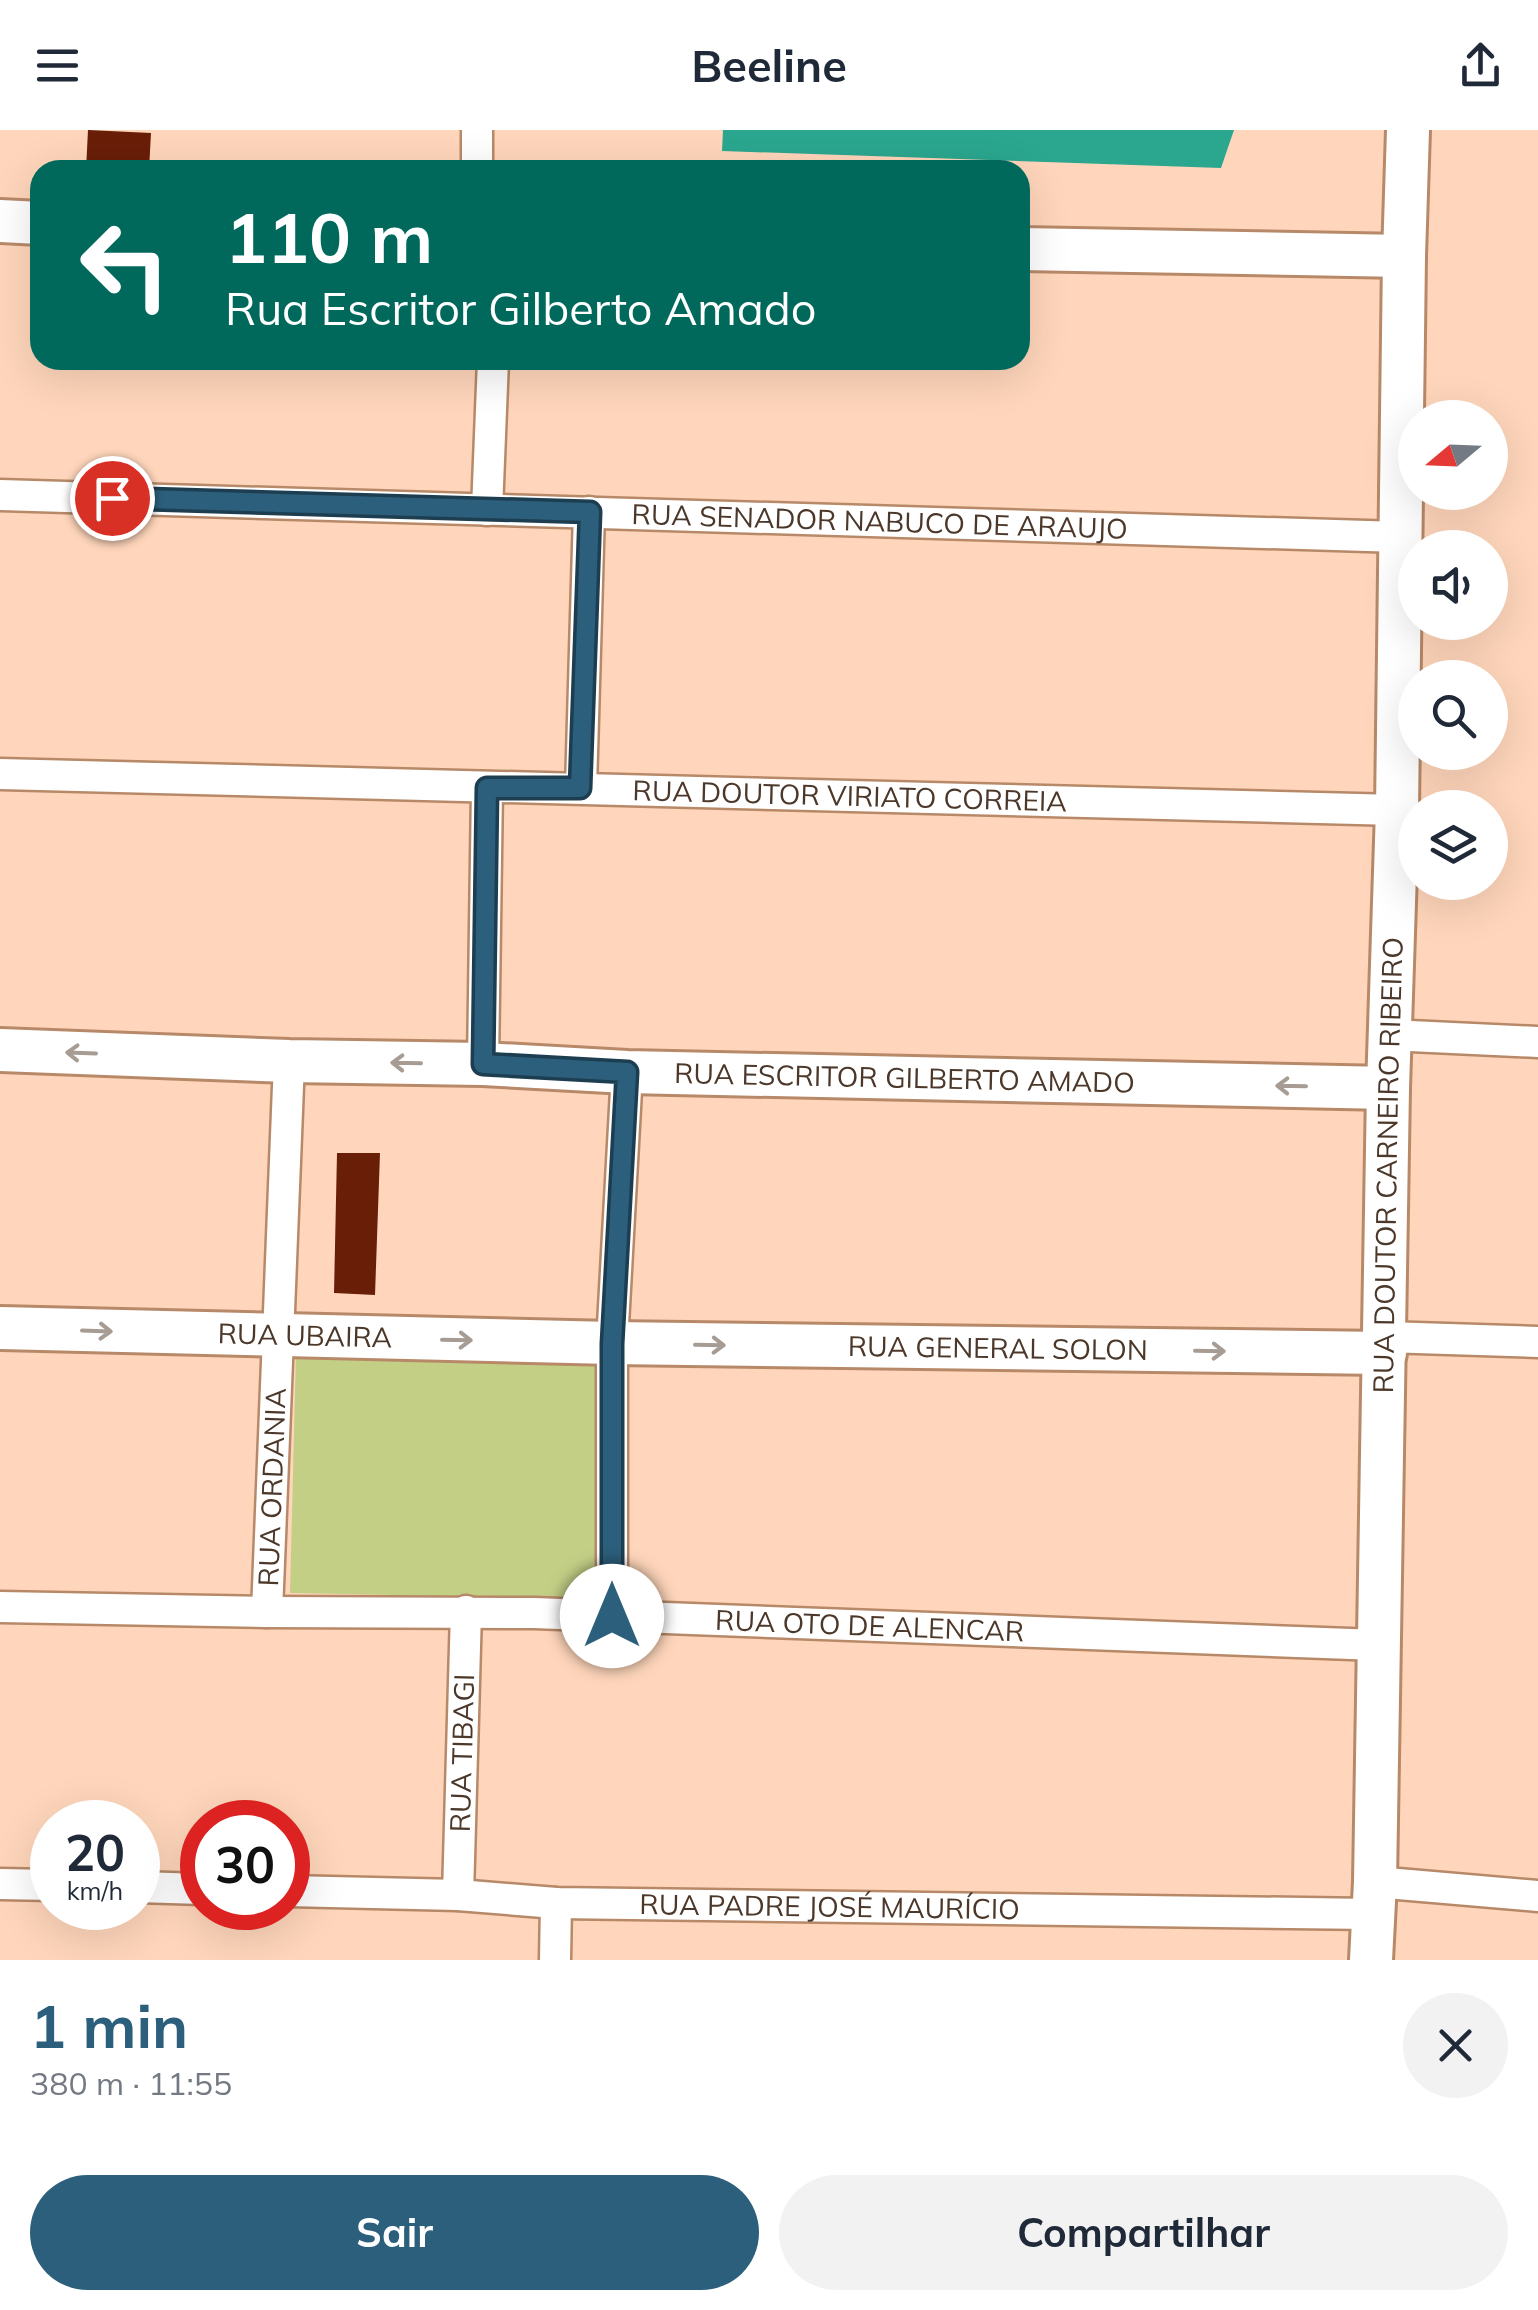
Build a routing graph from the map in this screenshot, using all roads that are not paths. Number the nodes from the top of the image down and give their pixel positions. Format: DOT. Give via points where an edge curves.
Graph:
graph roads {
  1 [pos="477,130"];
  2 [pos="1408,130"];
  3 [pos="477,160"];
  4 [pos="0,221"];
  5 [pos="30,222"];
  6 [pos="1030,249"];
  7 [pos="1404,256"];
  8 [pos="493,370"];
  9 [pos="0,495"];
  10 [pos="487,510"];
  11 [pos="590,512"];
  12 [pos="1400,530"];
  13 [pos="1398,537"];
  14 [pos="1399,640"];
  15 [pos="0,774"];
  16 [pos="487,788"];
  17 [pos="580,788"];
  18 [pos="1397,810"];
  19 [pos="1389,1035"];
  20 [pos="1538,1042"];
  21 [pos="0,1050"];
  22 [pos="289,1061"];
  23 [pos="483,1064"];
  24 [pos="627,1072"];
  25 [pos="1388,1088"];
  26 [pos="0,1328"];
  27 [pos="279,1336"];
  28 [pos="1538,1342"];
  29 [pos="612,1344"];
  30 [pos="1385,1345"];
  31 [pos="0,1608"];
  32 [pos="466,1611"];
  33 [pos="268,1612"];
  34 [pos="612,1616"];
  35 [pos="1378,1645"];
  36 [pos="0,1884"];
  37 [pos="30,1885"];
  38 [pos="310,1892"];
  39 [pos="458,1895"];
  40 [pos="1538,1896"];
  41 [pos="1374,1898"];
  42 [pos="556,1902"];
  43 [pos="555,1960"];
  44 [pos="1372,1960"];
  1 -- 3 [label="street"];
  2 -- 7 [label="street, RUA DOUTOR CARNEIRO RIBEIRO"];
  4 -- 5 [label="street"];
  6 -- 7 [label="street"];
  7 -- 12 [label="street, RUA DOUTOR CARNEIRO RIBEIRO"];
  8 -- 10 [label="street"];
  9 -- 10 [label="street, RUA SENADOR NABUCO DE ARAUJO"];
  10 -- 11 [label="street, RUA SENADOR NABUCO DE ARAUJO"];
  11 -- 13 [label="street, RUA SENADOR NABUCO DE ARAUJO"];
  11 -- 17 [label="street"];
  14 -- 18 [label="street, RUA DOUTOR CARNEIRO RIBEIRO"];
  15 -- 16 [label="street, RUA DOUTOR VIRIATO CORREIA"];
  16 -- 17 [label="street, RUA DOUTOR VIRIATO CORREIA"];
  16 -- 23 [label="street"];
  17 -- 18 [label="street, RUA DOUTOR VIRIATO CORREIA"];
  18 -- 19 [label="street, RUA DOUTOR CARNEIRO RIBEIRO"];
  19 -- 20 [label="street"];
  19 -- 25 [label="street, RUA DOUTOR CARNEIRO RIBEIRO"];
  22 -- 21 [label="street, RUA ESCRITOR GILBERTO AMADO, one-way"];
  23 -- 22 [label="street, RUA ESCRITOR GILBERTO AMADO, one-way"];
  22 -- 27 [label="street, RUA ORDANIA"];
  23 -- 24 [label="street, RUA ESCRITOR GILBERTO AMADO"];
  25 -- 24 [label="street, RUA ESCRITOR GILBERTO AMADO, one-way"];
  24 -- 29 [label="street"];
  25 -- 30 [label="street, RUA DOUTOR CARNEIRO RIBEIRO"];
  26 -- 27 [label="street, RUA UBAIRA, one-way"];
  27 -- 29 [label="street, RUA UBAIRA, one-way"];
  27 -- 33 [label="street, RUA ORDANIA"];
  28 -- 30 [label="street, RUA GENERAL SOLON"];
  29 -- 30 [label="street, RUA GENERAL SOLON, one-way"];
  29 -- 34 [label="street"];
  30 -- 35 [label="street, RUA DOUTOR CARNEIRO RIBEIRO"];
  31 -- 33 [label="street, RUA OTO DE ALENCAR"];
  32 -- 33 [label="street, RUA OTO DE ALENCAR"];
  32 -- 34 [label="street, RUA OTO DE ALENCAR"];
  32 -- 39 [label="street, RUA TIBAGI"];
  34 -- 35 [label="street, RUA OTO DE ALENCAR"];
  35 -- 41 [label="street, RUA DOUTOR CARNEIRO RIBEIRO"];
  36 -- 37 [label="street"];
  38 -- 39 [label="street, RUA PADRE JOSÉ MAURÍCIO"];
  39 -- 42 [label="street, RUA PADRE JOSÉ MAURÍCIO"];
  40 -- 41 [label="street, RUA PADRE JOSÉ MAURÍCIO"];
  41 -- 42 [label="street, RUA PADRE JOSÉ MAURÍCIO"];
  41 -- 44 [label="street, RUA DOUTOR CARNEIRO RIBEIRO"];
  42 -- 43 [label="street"];
}
